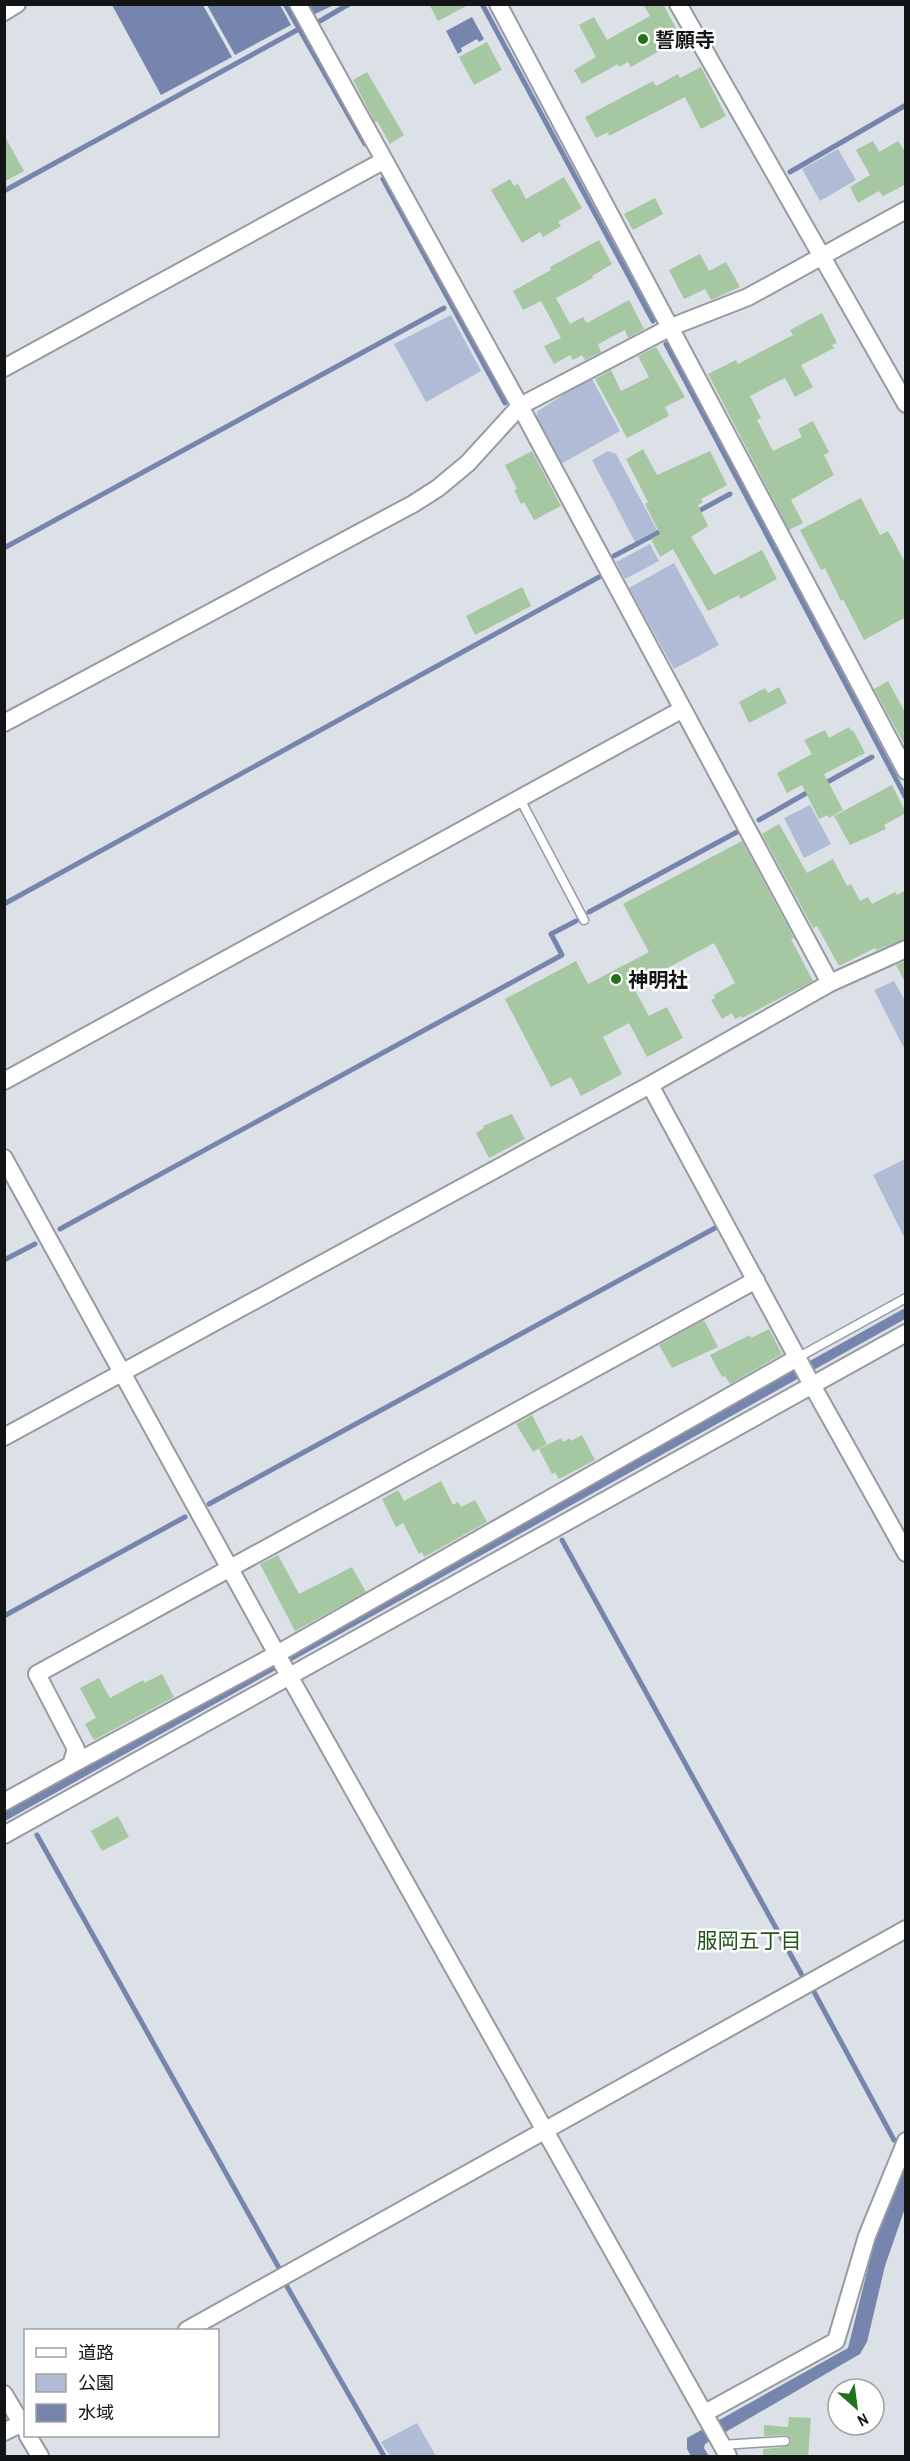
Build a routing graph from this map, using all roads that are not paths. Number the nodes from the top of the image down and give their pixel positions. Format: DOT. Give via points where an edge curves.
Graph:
graph roads {
  1 [pos="17,4"];
  2 [pos="298,4"];
  3 [pos="498,4"];
  4 [pos="678,4"];
  5 [pos="4,12"];
  6 [pos="383,160"];
  7 [pos="906,210"];
  8 [pos="823,257"];
  9 [pos="671,327"];
  10 [pos="4,368"];
  11 [pos="906,404"];
  12 [pos="520,406"];
  13 [pos="683,710"];
  14 [pos="4,723"];
  15 [pos="906,771"];
  16 [pos="520,799"];
  17 [pos="584,920"];
  18 [pos="906,948"];
  19 [pos="830,984"];
  20 [pos="4,1081"];
  21 [pos="650,1085"];
  22 [pos="4,1158"];
  23 [pos="756,1280"];
  24 [pos="906,1298"];
  25 [pos="906,1333"];
  26 [pos="797,1358"];
  27 [pos="122,1373"];
  28 [pos="812,1385"];
  29 [pos="4,1437"];
  30 [pos="906,1553"];
  31 [pos="230,1568"];
  32 [pos="278,1655"];
  33 [pos="290,1676"];
  34 [pos="71,1765"];
  35 [pos="4,1802"];
  36 [pos="4,1835"];
  37 [pos="906,1929"];
  38 [pos="545,2131"];
  39 [pos="906,2141"];
  40 [pos="191,2329"];
  41 [pos="4,2394"];
  42 [pos="707,2417"];
  43 [pos="24,2426"];
  44 [pos="24,2428"];
  45 [pos="4,2432"];
  46 [pos="30,2437"];
  47 [pos="785,2441"];
  48 [pos="723,2447"];
  49 [pos="40,2457"];
  1 -- 5 [label="street"];
  2 -- 6 [label="street"];
  3 -- 9 [label="street"];
  4 -- 8 [label="street"];
  6 -- 10 [label="street"];
  6 -- 12 [label="street"];
  7 -- 8 [label="street"];
  8 -- 9 [label="street" via="748,297"];
  8 -- 11 [label="street"];
  9 -- 12 [label="street"];
  9 -- 15 [label="street"];
  12 -- 13 [label="street"];
  12 -- 14 [label="street" via="468,463 413,504"];
  13 -- 16 [label="street"];
  13 -- 19 [label="street"];
  16 -- 17 [label="lane"];
  16 -- 20 [label="street"];
  18 -- 19 [label="street"];
  19 -- 21 [label="street"];
  21 -- 23 [label="street"];
  21 -- 27 [label="street"];
  22 -- 27 [label="street"];
  23 -- 26 [label="street"];
  23 -- 31 [label="street"];
  24 -- 26 [label="lane"];
  25 -- 28 [label="street"];
  26 -- 28 [label="street"];
  26 -- 32 [label="street"];
  27 -- 29 [label="street"];
  27 -- 31 [label="street"];
  28 -- 30 [label="street"];
  28 -- 33 [label="street"];
  31 -- 32 [label="street"];
  31 -- 34 [label="street" via="37,1674 76,1749"];
  32 -- 33 [label="street"];
  32 -- 34 [label="street"];
  33 -- 36 [label="street"];
  33 -- 38 [label="street"];
  34 -- 35 [label="street"];
  37 -- 38 [label="street"];
  38 -- 40 [label="street"];
  38 -- 42 [label="street"];
  39 -- 42 [label="street" via="867,2236 836,2340"];
  41 -- 43 [label="street"];
  42 -- 48 [label="street"];
  44 -- 45 [label="street"];
  46 -- 49 [label="street"];
  47 -- 48 [label="lane"];
}
